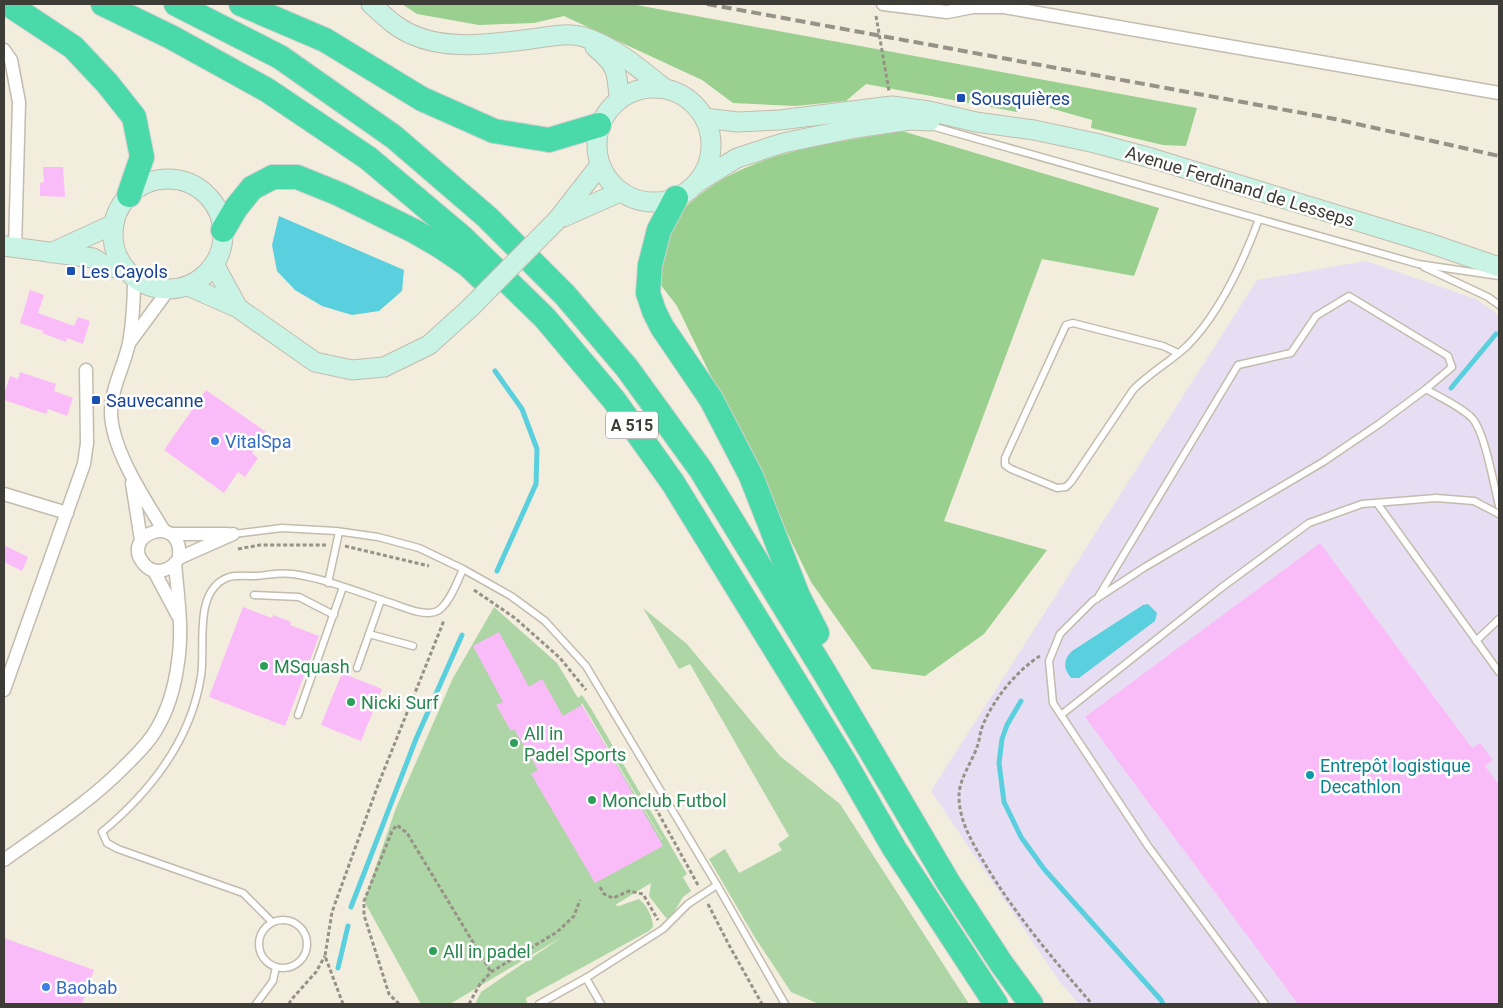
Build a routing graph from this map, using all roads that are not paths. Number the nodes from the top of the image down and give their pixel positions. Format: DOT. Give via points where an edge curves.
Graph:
graph roads {
  1 [pos="8,4"];
  2 [pos="103,4"];
  3 [pos="176,4"];
  4 [pos="242,4"];
  5 [pos="371,4"];
  6 [pos="879,8"];
  7 [pos="583,37"];
  8 [pos="4,50"];
  9 [pos="664,88"];
  10 [pos="1499,93"];
  11 [pos="619,98"];
  12 [pos="705,118"];
  13 [pos="910,120"];
  14 [pos="976,122"];
  15 [pos="599,125"];
  16 [pos="600,165"];
  17 [pos="697,183"];
  18 [pos="620,192"];
  19 [pos="129,195"];
  20 [pos="676,198"];
  21 [pos="558,219"];
  22 [pos="1259,219"];
  23 [pos="114,224"];
  24 [pos="223,230"];
  25 [pos="9,247"];
  26 [pos="51,253"];
  27 [pos="214,264"];
  28 [pos="1418,264"];
  29 [pos="1499,267"];
  30 [pos="130,274"];
  31 [pos="1499,276"];
  32 [pos="188,286"];
  33 [pos="169,289"];
  34 [pos="1499,305"];
  35 [pos="238,308"];
  36 [pos="129,344"];
  37 [pos="1178,354"];
  38 [pos="86,370"];
  39 [pos="1426,390"];
  40 [pos="131,475"];
  41 [pos="4,494"];
  42 [pos="1377,503"];
  43 [pos="1499,506"];
  44 [pos="67,513"];
  45 [pos="1499,514"];
  46 [pos="167,532"];
  47 [pos="339,532"];
  48 [pos="227,536"];
  49 [pos="141,540"];
  50 [pos="177,561"];
  51 [pos="463,568"];
  52 [pos="154,571"];
  53 [pos="328,583"];
  54 [pos="343,587"];
  55 [pos="743,594"];
  56 [pos="254,596"];
  57 [pos="1096,599"];
  58 [pos="381,600"];
  59 [pos="334,615"];
  60 [pos="1499,619"];
  61 [pos="181,623"];
  62 [pos="369,634"];
  63 [pos="1476,641"];
  64 [pos="412,646"];
  65 [pos="357,668"];
  66 [pos="1499,672"];
  67 [pos="4,690"];
  68 [pos="298,715"];
  69 [pos="1061,715"];
  70 [pos="4,860"];
  71 [pos="948,882"];
  72 [pos="717,885"];
  73 [pos="271,921"];
  74 [pos="276,967"];
  75 [pos="586,978"];
  76 [pos="256,1004"];
  77 [pos="539,1004"];
  78 [pos="601,1004"];
  79 [pos="785,1004"];
  80 [pos="996,1004"];
  81 [pos="1032,1004"];
  82 [pos="1265,1004"];
  1 -- 19 [label="highway" via="73,47 134,117 142,157"];
  2 -- 55 [label="highway, A 515" via="172,37 267,90 368,158 463,238 545,318 614,400 673,483"];
  3 -- 71 [label="highway, A 515" via="280,57 394,137 487,217 565,295 627,368 701,470"];
  4 -- 15 [label="highway" via="324,40 422,99 494,131 549,140"];
  5 -- 7 [label="main road" via="411,34 450,44 567,35"];
  6 -- 10 [label="street" via="947,12 973,7 1004,7"];
  7 -- 9 [label="main road" via="620,53"];
  7 -- 11 [label="main road" via="610,60 617,74"];
  8 -- 25 [label="street" via="11,60 19,102"];
  9 -- 11 [label="main road" via="633,90"];
  9 -- 12 [label="main road" via="688,99"];
  11 -- 15 [label="main road"];
  12 -- 14 [label="main road, Avenue Ferdinand de Lesseps" via="737,122 772,120 892,106"];
  12 -- 17 [label="main road" via="711,152"];
  13 -- 14 [label="main road, Avenue Ferdinand de Lesseps"];
  13 -- 17 [label="main road, Avenue Ferdinand de Lesseps" via="783,143 738,158"];
  13 -- 22 [label="lane"];
  14 -- 29 [label="main road, Avenue Ferdinand de Lesseps" via="1034,130 1142,156"];
  15 -- 16 [label="main road" via="596,145"];
  16 -- 18 [label="main road"];
  16 -- 21 [label="main road"];
  17 -- 20 [label="main road"];
  18 -- 20 [label="main road" via="638,200 657,202"];
  18 -- 21 [label="main road"];
  19 -- 23 [label="main road" via="119,208"];
  19 -- 24 [label="main road" via="143,185 160,180 178,180 195,186 209,198"];
  20 -- 71 [label="highway" via="659,230 650,265 648,293 654,311 711,399 750,476 798,596"];
  21 -- 35 [label="main road, bridge" via="429,346 384,367 352,370 315,362"];
  22 -- 28 [label="lane"];
  22 -- 37 [label="lane" via="1222,300 1198,335"];
  23 -- 26 [label="main road"];
  23 -- 30 [label="main road" via="117,256"];
  24 -- 27 [label="main road" via="221,248"];
  24 -- 55 [label="highway" via="252,188 273,177 284,176 325,188 394,220 468,265 524,318 578,378"];
  25 -- 26 [label="main road"];
  26 -- 30 [label="main road" via="93,258"];
  27 -- 32 [label="main road" via="203,277"];
  27 -- 35 [label="main road"];
  28 -- 31 [label="lane"];
  28 -- 34 [label="lane"];
  30 -- 33 [label="main road" via="150,286"];
  30 -- 36 [label="street" via="134,311"];
  32 -- 33 [label="main road"];
  32 -- 35 [label="main road"];
  33 -- 36 [label="street"];
  36 -- 40 [label="street" via="114,391 111,413 114,435"];
  37 -- 37 [label="lane" via="1133,390 1066,487 1057,488 1005,464 1066,325 1073,323 1163,346"];
  38 -- 44 [label="street" via="87,444 84,464"];
  39 -- 43 [label="lane" via="1461,409 1480,429"];
  39 -- 57 [label="lane" via="1323,462"];
  39 -- 57 [label="lane" via="1452,367 1448,356 1349,296 1316,316 1291,353 1238,364"];
  40 -- 46 [label="street"];
  40 -- 49 [label="street"];
  41 -- 44 [label="street"];
  42 -- 45 [label="lane" via="1436,498 1474,501"];
  42 -- 63 [label="lane"];
  42 -- 69 [label="lane" via="1362,504 1309,523 1220,588"];
  44 -- 67 [label="street"];
  46 -- 48 [label="street"];
  46 -- 49 [label="street" via="156,530"];
  46 -- 50 [label="street" via="180,549"];
  47 -- 48 [label="lane" via="282,528"];
  47 -- 51 [label="lane" via="378,537 419,548"];
  47 -- 53 [label="lane"];
  48 -- 50 [label="street"];
  49 -- 52 [label="street" via="138,549 140,559"];
  50 -- 52 [label="street" via="165,571"];
  50 -- 61 [label="street"];
  51 -- 58 [label="lane" via="446,604 436,612 422,613"];
  51 -- 72 [label="lane" via="511,596 545,621 586,666"];
  52 -- 61 [label="street"];
  53 -- 54 [label="lane"];
  53 -- 73 [label="lane" via="292,574 230,577 216,586 208,596 204,612 202,676 188,724 169,760 143,792 102,832 107,843 118,849 244,893"];
  54 -- 58 [label="lane"];
  54 -- 59 [label="lane"];
  55 -- 80 [label="highway, A 515" via="894,848"];
  56 -- 59 [label="lane" via="299,596"];
  57 -- 69 [label="lane" via="1060,634 1049,661 1053,703"];
  58 -- 62 [label="lane"];
  59 -- 68 [label="lane"];
  60 -- 63 [label="lane"];
  61 -- 70 [label="street" via="178,663 170,699 156,730 143,748 113,779"];
  62 -- 64 [label="lane"];
  62 -- 65 [label="lane"];
  63 -- 66 [label="lane"];
  69 -- 82 [label="lane" via="1148,846"];
  71 -- 81 [label="highway, A 515"];
  72 -- 75 [label="lane" via="688,904 663,929"];
  72 -- 79 [label="lane"];
  73 -- 74 [label="lane" via="260,936 258,949 264,960"];
  73 -- 74 [label="lane" via="291,921 302,928 308,940 307,952 299,963 288,969"];
  74 -- 76 [label="lane" via="273,981"];
  75 -- 77 [label="lane"];
  75 -- 78 [label="lane"];
}
